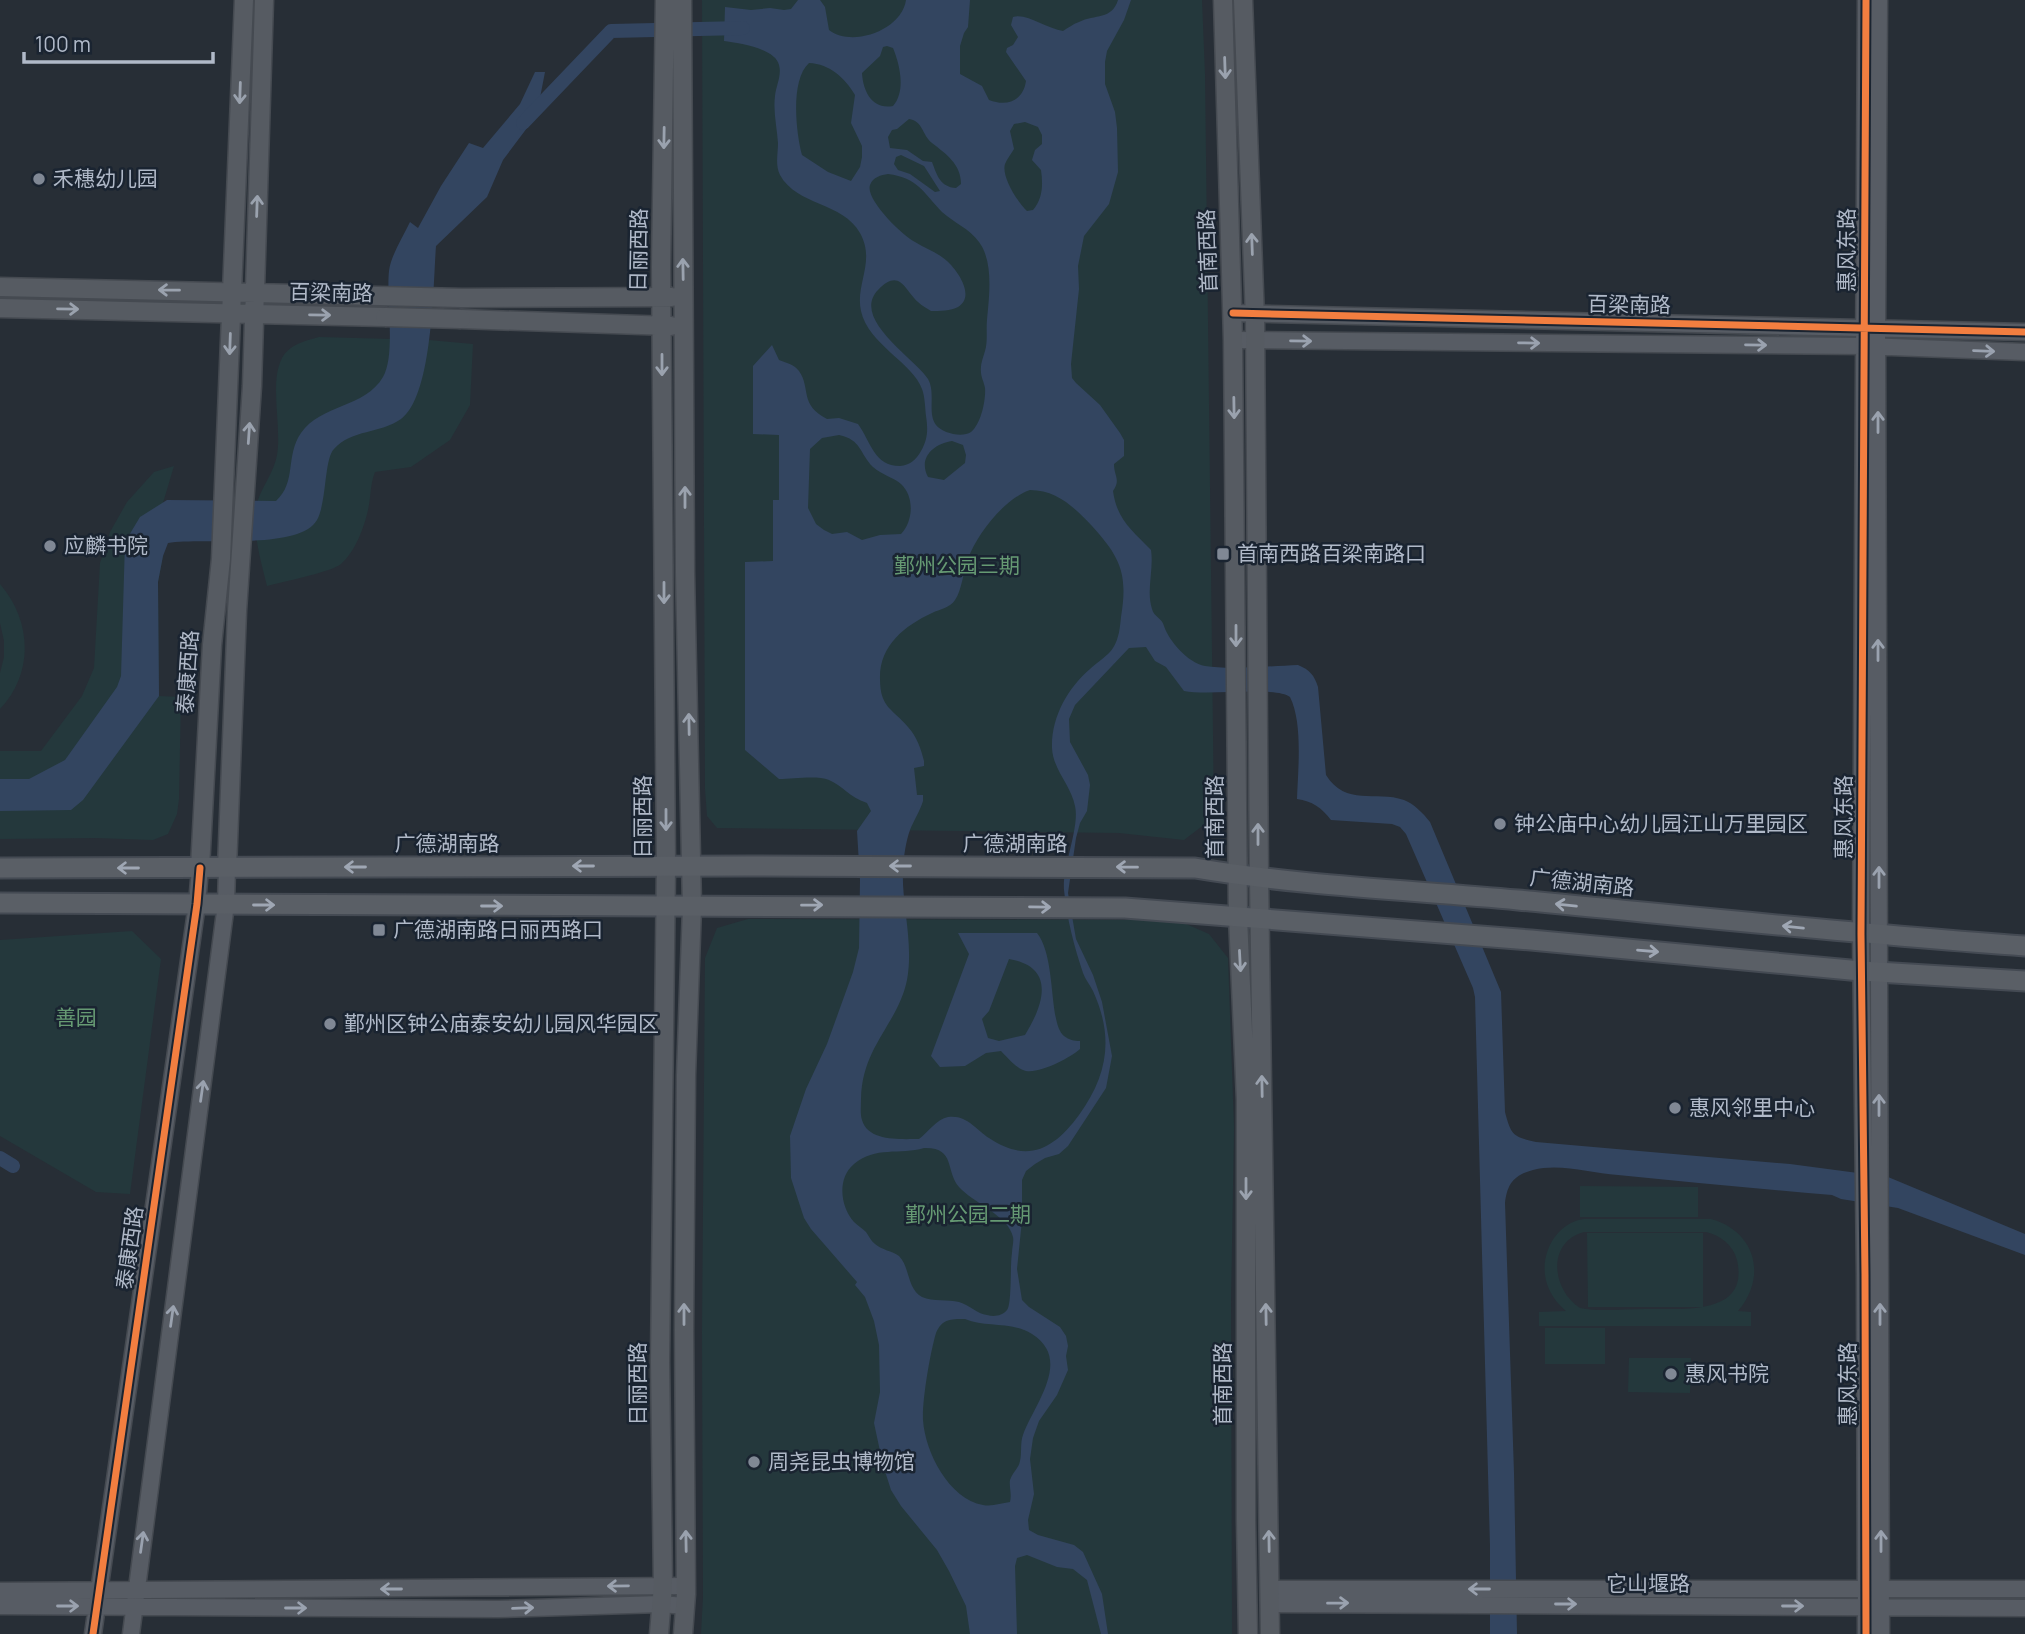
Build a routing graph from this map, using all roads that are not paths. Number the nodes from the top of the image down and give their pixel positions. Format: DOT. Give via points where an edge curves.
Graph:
graph roads {
  1 [pos="244,0"];
  2 [pos="264,0"];
  3 [pos="1223,0"];
  4 [pos="1243,0"];
  5 [pos="1866,0"];
  6 [pos="1879,0"];
  7 [pos="676,1"];
  8 [pos="0,287"];
  9 [pos="232,292"];
  10 [pos="254,293"];
  11 [pos="662,297"];
  12 [pos="683,297"];
  13 [pos="0,308"];
  14 [pos="232,313"];
  15 [pos="1233,313"];
  16 [pos="1254,313"];
  17 [pos="254,314"];
  18 [pos="662,326"];
  19 [pos="684,326"];
  20 [pos="1871,328"];
  21 [pos="2025,332"];
  22 [pos="1233,340"];
  23 [pos="1255,340"];
  24 [pos="1872,347"];
  25 [pos="2025,352"];
  26 [pos="666,866"];
  27 [pos="692,866"];
  28 [pos="0,868"];
  29 [pos="200,868"];
  30 [pos="227,868"];
  31 [pos="1238,875"];
  32 [pos="1259,879"];
  33 [pos="0,903"];
  34 [pos="197,904"];
  35 [pos="226,904"];
  36 [pos="665,907"];
  37 [pos="692,907"];
  38 [pos="1238,917"];
  39 [pos="1259,919"];
  40 [pos="1870,935"];
  41 [pos="2025,946"];
  42 [pos="1870,971"];
  43 [pos="2025,981"];
  44 [pos="1870,1209"];
  45 [pos="663,1585"];
  46 [pos="687,1586"];
  47 [pos="99,1589"];
  48 [pos="1873,1589"];
  49 [pos="2025,1589"];
  50 [pos="136,1590"];
  51 [pos="0,1591"];
  52 [pos="1270,1596"];
  53 [pos="661,1604"];
  54 [pos="0,1606"];
  55 [pos="97,1606"];
  56 [pos="134,1606"];
  57 [pos="685,1606"];
  58 [pos="1873,1607"];
  59 [pos="2025,1608"];
  60 [pos="93,1634"];
  61 [pos="131,1634"];
  62 [pos="659,1634"];
  63 [pos="683,1634"];
  64 [pos="1248,1634"];
  65 [pos="1270,1634"];
  66 [pos="1866,1634"];
  67 [pos="1881,1634"];
  1 -- 9 [label="main road, 泰康西路, one-way"];
  10 -- 2 [label="main road, one-way"];
  3 -- 15 [label="main road, 首南西路, one-way"];
  16 -- 4 [label="main road, 首南西路, one-way"];
  5 -- 20 [label="street, 惠风东路"];
  6 -- 20 [label="street"];
  7 -- 11 [label="main road, 日丽西路, one-way" via="665,70"];
  12 -- 7 [label="main road, 日丽西路, one-way" via="682,57"];
  9 -- 8 [label="main road, 百梁南路, one-way"];
  9 -- 10 [label="main road, 百梁南路"];
  9 -- 14 [label="main road, 泰康西路"];
  10 -- 11 [label="main road, 百梁南路"];
  10 -- 17 [label="main road"];
  11 -- 12 [label="main road, 百梁南路"];
  11 -- 18 [label="main road, 日丽西路"];
  12 -- 19 [label="main road, 日丽西路"];
  13 -- 14 [label="main road, 百梁南路, one-way"];
  14 -- 17 [label="main road, 百梁南路"];
  14 -- 29 [label="main road, 泰康西路, one-way"];
  15 -- 16 [label="street, 百梁南路"];
  15 -- 22 [label="main road, 首南西路"];
  16 -- 20 [label="street, 百梁南路"];
  16 -- 23 [label="main road, 首南西路"];
  17 -- 18 [label="main road, 百梁南路, one-way, bridge"];
  30 -- 17 [label="main road, one-way"];
  18 -- 19 [label="main road, 百梁南路"];
  18 -- 26 [label="main road, 日丽西路, one-way"];
  27 -- 19 [label="main road, 日丽西路, one-way"];
  20 -- 21 [label="street, 百梁南路"];
  20 -- 24 [label="street, 惠风东路"];
  22 -- 23 [label="street, 百梁南路"];
  22 -- 31 [label="main road, 首南西路, one-way"];
  23 -- 24 [label="street, 百梁南路, one-way"];
  32 -- 23 [label="main road, 首南西路, one-way"];
  24 -- 25 [label="street, 百梁南路, one-way"];
  24 -- 40 [label="street, 惠风东路"];
  26 -- 27 [label="main road, 广德湖南路"];
  26 -- 30 [label="main road, 广德湖南路, one-way"];
  26 -- 36 [label="main road, 日丽西路"];
  31 -- 27 [label="main road, 广德湖南路, one-way" via="1195,868"];
  27 -- 37 [label="main road, 日丽西路"];
  29 -- 28 [label="main road, 广德湖南路, one-way"];
  29 -- 30 [label="main road, 广德湖南路"];
  29 -- 34 [label="street, 泰康西路"];
  30 -- 35 [label="street"];
  31 -- 32 [label="main road, 广德湖南路"];
  31 -- 38 [label="main road, 首南西路"];
  32 -- 39 [label="main road, 首南西路"];
  40 -- 32 [label="main road, 广德湖南路, one-way"];
  33 -- 34 [label="main road"];
  34 -- 35 [label="main road"];
  34 -- 47 [label="street, 泰康西路"];
  35 -- 36 [label="main road, one-way"];
  50 -- 35 [label="street, one-way"];
  36 -- 37 [label="main road"];
  36 -- 45 [label="main road, 日丽西路" via="660,1361"];
  37 -- 38 [label="main road, one-way" via="1125,908"];
  46 -- 37 [label="main road, 日丽西路, one-way" via="684,1331"];
  38 -- 39 [label="main road"];
  38 -- 64 [label="main road, 首南西路, one-way" via="1246,1100"];
  39 -- 42 [label="main road, one-way"];
  52 -- 39 [label="main road, 首南西路, one-way"];
  40 -- 41 [label="main road, 广德湖南路"];
  40 -- 42 [label="street, 惠风东路"];
  42 -- 43 [label="main road"];
  42 -- 44 [label="street, 惠风东路" via="1862,1171"];
  44 -- 42 [label="street, one-way" via="1879,1173"];
  44 -- 48 [label="street, 惠风东路"];
  45 -- 46 [label="street"];
  45 -- 50 [label="street, one-way"];
  45 -- 53 [label="main road, 日丽西路"];
  46 -- 57 [label="main road"];
  47 -- 50 [label="street"];
  47 -- 51 [label="street"];
  47 -- 55 [label="street, 泰康西路"];
  48 -- 49 [label="street, 它山堰路"];
  48 -- 52 [label="street, 它山堰路, one-way"];
  48 -- 58 [label="street, 惠风东路"];
  50 -- 56 [label="street"];
  52 -- 58 [label="street, 它山堰路, one-way"];
  52 -- 65 [label="main road, 首南西路"];
  56 -- 53 [label="street, one-way" via="498,1609"];
  53 -- 57 [label="street"];
  53 -- 62 [label="main road, 日丽西路"];
  54 -- 55 [label="street, one-way"];
  55 -- 56 [label="street"];
  55 -- 60 [label="street, 泰康西路"];
  56 -- 61 [label="street"];
  57 -- 63 [label="main road"];
  58 -- 59 [label="street, 它山堰路"];
  58 -- 66 [label="street, 惠风东路"];
  58 -- 67 [label="street"];
}
